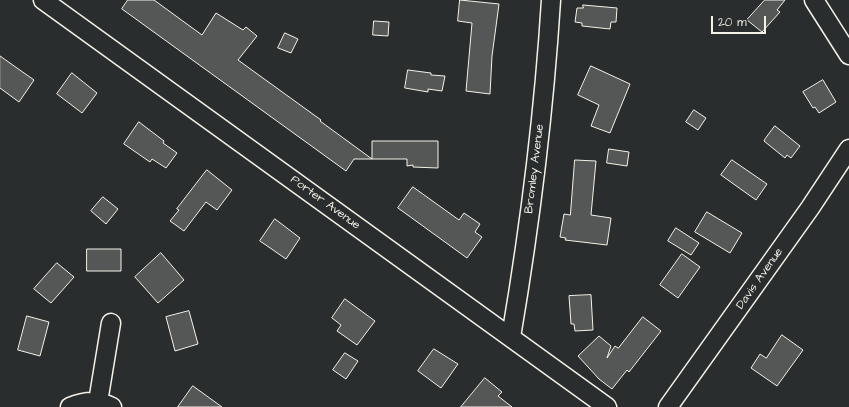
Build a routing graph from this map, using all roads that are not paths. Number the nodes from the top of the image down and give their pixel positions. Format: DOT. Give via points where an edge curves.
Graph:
graph roads {
  1 [pos="43,0"];
  2 [pos="551,0"];
  3 [pos="814,0"];
  4 [pos="849,55"];
  5 [pos="849,149"];
  6 [pos="111,323"];
  7 [pos="511,337"];
  8 [pos="105,405"];
  9 [pos="70,407"];
  10 [pos="608,407"];
  11 [pos="668,407"];
  1 -- 7 [label="street, Porter Avenue"];
  2 -- 7 [label="street, Bromley Avenue" via="548,51 528,230"];
  3 -- 4 [label="street"];
  5 -- 11 [label="street, Davis Avenue"];
  6 -- 8 [label="street"];
  7 -- 10 [label="street, Porter Avenue"];
  8 -- 9 [label="street" via="86,402"];
}
